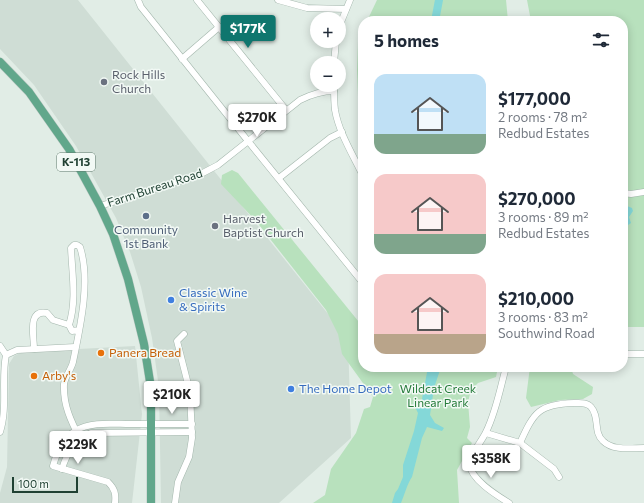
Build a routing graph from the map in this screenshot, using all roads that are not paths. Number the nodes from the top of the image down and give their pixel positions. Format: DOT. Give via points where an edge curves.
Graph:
graph roads {
  1 [pos="138,0"];
  2 [pos="197,0"];
  3 [pos="278,0"];
  4 [pos="350,0"];
  5 [pos="346,9"];
  6 [pos="345,12"];
  7 [pos="219,27"];
  8 [pos="182,59"];
  9 [pos="0,62"];
  10 [pos="319,92"];
  11 [pos="334,92"];
  12 [pos="286,110"];
  13 [pos="342,132"];
  14 [pos="248,141"];
  15 [pos="358,166"];
  16 [pos="279,178"];
  17 [pos="644,192"];
  18 [pos="628,193"];
  19 [pos="100,206"];
  20 [pos="358,277"];
  21 [pos="69,325"];
  22 [pos="79,330"];
  23 [pos="184,334"];
  24 [pos="0,346"];
  25 [pos="75,347"];
  26 [pos="34,349"];
  27 [pos="628,354"];
  28 [pos="644,354"];
  29 [pos="6,355"];
  30 [pos="505,372"];
  31 [pos="192,424"];
  32 [pos="152,428"];
  33 [pos="76,430"];
  34 [pos="0,432"];
  35 [pos="192,432"];
  36 [pos="486,432"];
  37 [pos="80,439"];
  38 [pos="520,443"];
  39 [pos="644,448"];
  40 [pos="62,469"];
  41 [pos="559,477"];
  42 [pos="116,503"];
  43 [pos="151,503"];
  44 [pos="175,503"];
  45 [pos="509,503"];
  1 -- 8 [label="street"];
  2 -- 7 [label="street"];
  3 -- 5 [label="street" via="307,8"];
  4 -- 5 [label="street"];
  5 -- 6 [label="street"];
  7 -- 8 [label="street"];
  7 -- 12 [label="street"];
  8 -- 14 [label="street"];
  9 -- 19 [label="main road, K-113" via="29,92 69,149"];
  10 -- 12 [label="street, Farm Bureau Road" via="300,100"];
  11 -- 13 [label="street" via="335,109"];
  12 -- 14 [label="street, Farm Bureau Road"];
  13 -- 15 [label="street"];
  13 -- 16 [label="street" via="330,138"];
  14 -- 16 [label="street"];
  14 -- 19 [label="street, Farm Bureau Road" via="218,165 199,175"];
  16 -- 20 [label="street"];
  17 -- 18 [label="street"];
  19 -- 32 [label="main road, K-113" via="132,290 151,388"];
  21 -- 22 [label="street" via="72,331"];
  21 -- 22 [label="street" via="74,283 71,248 77,245 82,254 84,279"];
  21 -- 26 [label="street" via="54,320 47,313 35,315"];
  22 -- 25 [label="street"];
  23 -- 31 [label="street" via="177,341 190,392"];
  24 -- 29 [label="street"];
  25 -- 26 [label="street"];
  25 -- 33 [label="street" via="73,364 64,383 66,407"];
  26 -- 29 [label="street" via="17,350"];
  27 -- 28 [label="street"];
  29 -- 34 [label="street" via="3,422"];
  30 -- 36 [label="street"];
  31 -- 32 [label="street"];
  31 -- 35 [label="street"];
  32 -- 33 [label="street" via="98,425"];
  32 -- 35 [label="street"];
  32 -- 37 [label="street" via="91,434"];
  32 -- 43 [label="main road, K-113"];
  33 -- 37 [label="street"];
  33 -- 40 [label="street" via="60,446 52,466"];
  35 -- 44 [label="street" via="192,447 178,482"];
  36 -- 38 [label="street"];
  36 -- 45 [label="street" via="470,460 470,466 478,480"];
  37 -- 40 [label="street" via="68,452"];
  38 -- 39 [label="street" via="528,425 542,409 557,404 584,403 595,413 599,436 609,446"];
  38 -- 41 [label="street" via="554,469"];
  40 -- 42 [label="street" via="108,482 116,494"];
}
